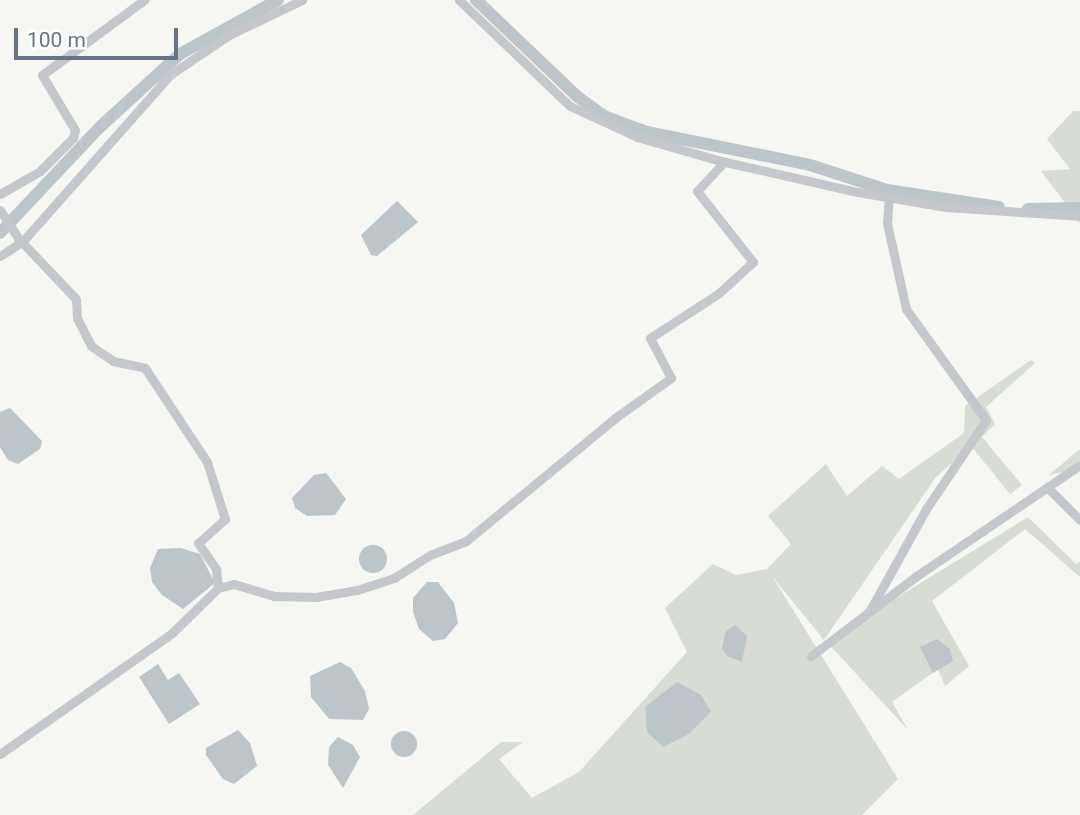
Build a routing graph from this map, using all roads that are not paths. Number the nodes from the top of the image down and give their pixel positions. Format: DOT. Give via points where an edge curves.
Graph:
graph roads {
  1 [pos="144,0"];
  2 [pos="302,0"];
  3 [pos="459,0"];
  4 [pos="724,162"];
  5 [pos="0,194"];
  6 [pos="889,197"];
  7 [pos="1,212"];
  8 [pos="1080,216"];
  9 [pos="20,240"];
  10 [pos="0,256"];
  11 [pos="1080,465"];
  12 [pos="1048,488"];
  13 [pos="1080,520"];
  14 [pos="218,588"];
  15 [pos="869,612"];
  16 [pos="811,656"];
  17 [pos="0,754"];
  1 -- 5 [label="street" via="42,75 75,130 74,138 40,171"];
  2 -- 9 [label="street" via="229,35 171,74"];
  3 -- 4 [label="street" via="570,106 636,137"];
  4 -- 6 [label="street"];
  4 -- 14 [label="street" via="696,191 753,262 719,293 650,338 671,378 615,418 466,541 430,555 394,578 316,597 274,596 234,584"];
  6 -- 8 [label="street" via="946,207"];
  6 -- 15 [label="street" via="887,223 905,309 986,420 926,509"];
  7 -- 9 [label="street"];
  9 -- 10 [label="street"];
  9 -- 14 [label="street" via="76,299 77,318 91,346 113,361 145,368 207,462 225,519 198,543 216,569"];
  11 -- 12 [label="street"];
  12 -- 13 [label="street"];
  12 -- 15 [label="street"];
  14 -- 17 [label="street" via="172,633"];
  15 -- 16 [label="street"];
}
